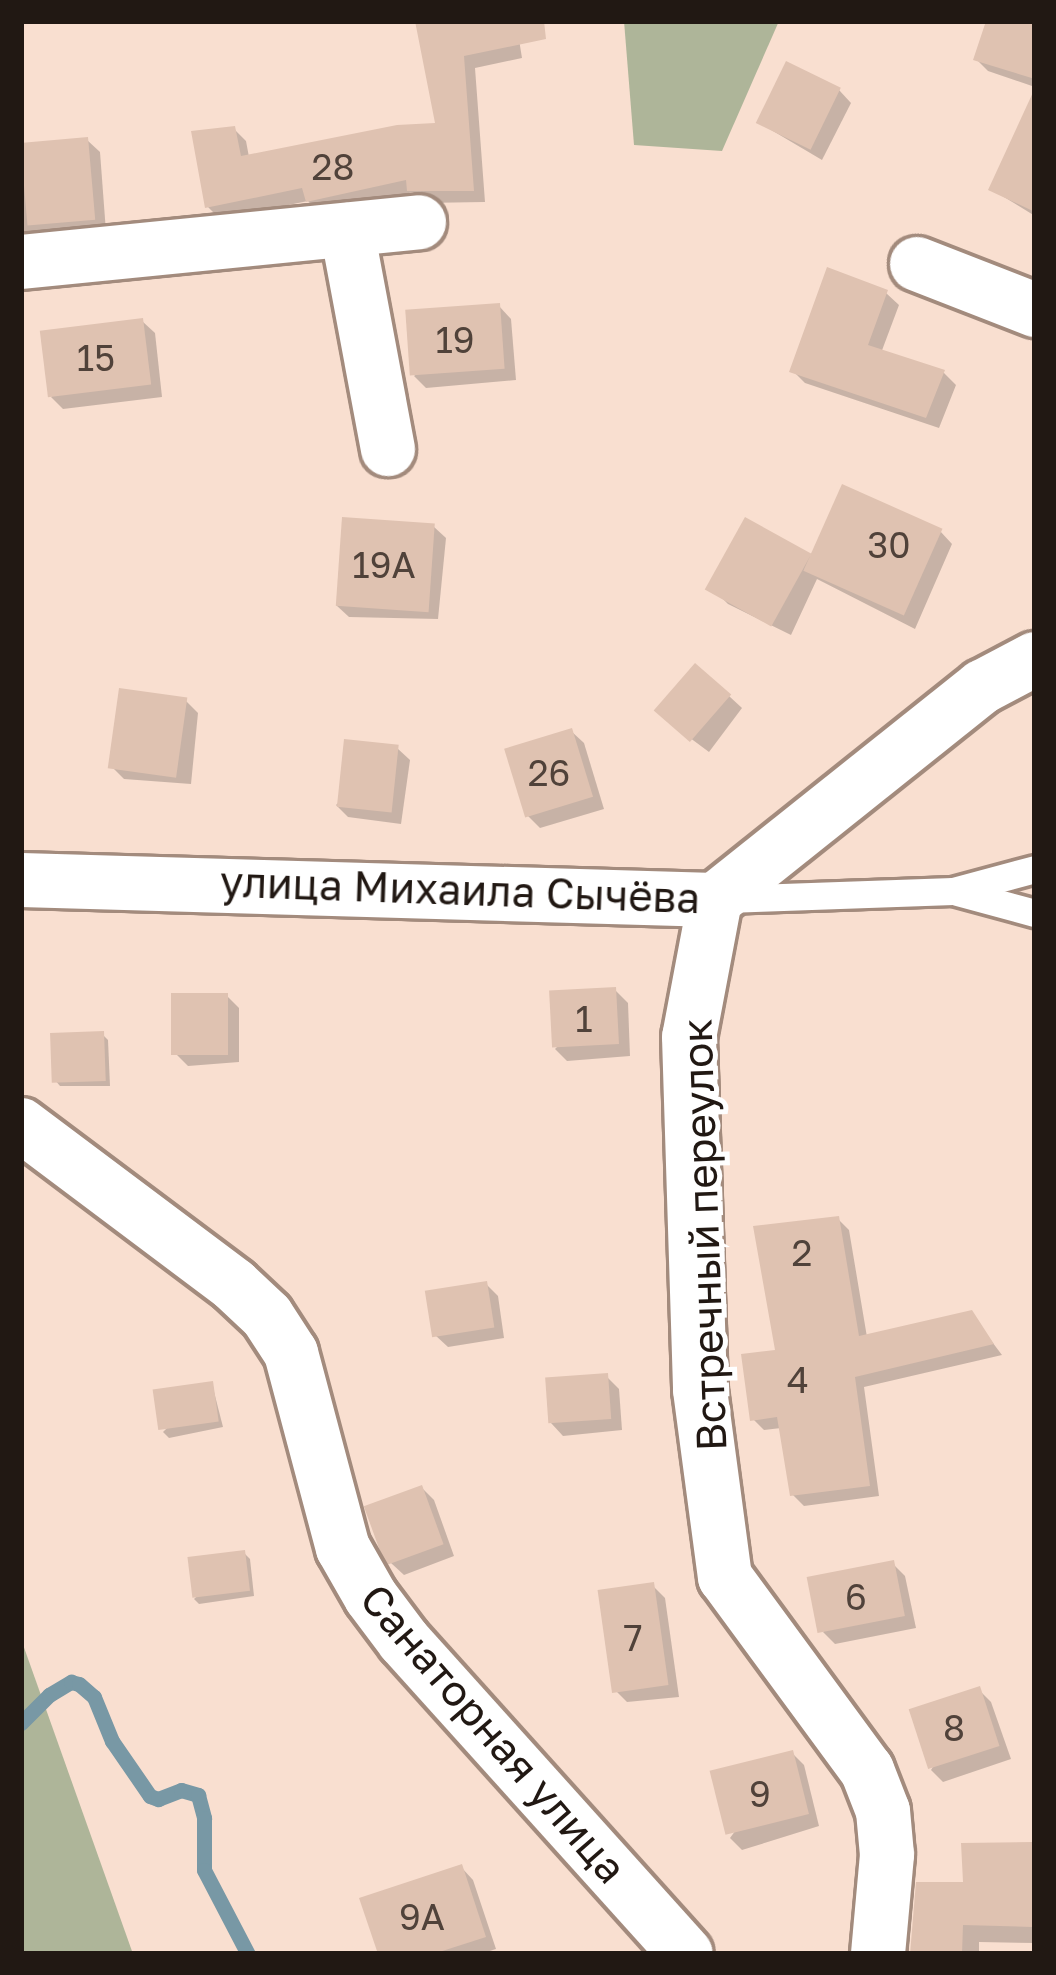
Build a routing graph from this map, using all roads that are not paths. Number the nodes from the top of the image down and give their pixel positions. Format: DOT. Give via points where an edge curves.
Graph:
graph roads {
  1 [pos="419,222"];
  2 [pos="346,230"];
  3 [pos="21,262"];
  4 [pos="917,264"];
  5 [pos="1035,310"];
  6 [pos="388,449"];
  7 [pos="1035,659"];
  8 [pos="1035,869"];
  9 [pos="21,880"];
  10 [pos="953,891"];
  11 [pos="716,900"];
  12 [pos="1035,913"];
  13 [pos="21,1125"];
  14 [pos="686,1954"];
  15 [pos="878,1954"];
  1 -- 2 [label="street"];
  2 -- 3 [label="street"];
  2 -- 6 [label="street"];
  4 -- 5 [label="street"];
  7 -- 11 [label="street, улица Михаила Сычёва" via="982,687"];
  8 -- 10 [label="lane"];
  9 -- 11 [label="street, улица Михаила Сычёва"];
  10 -- 11 [label="lane"];
  10 -- 12 [label="lane"];
  11 -- 15 [label="street, Встречный переулок" via="689,1037 700,1390 725,1577 867,1770 887,1855"];
  13 -- 14 [label="street, Санаторная улица" via="267,1316 291,1353 343,1549 371,1597"];
}
